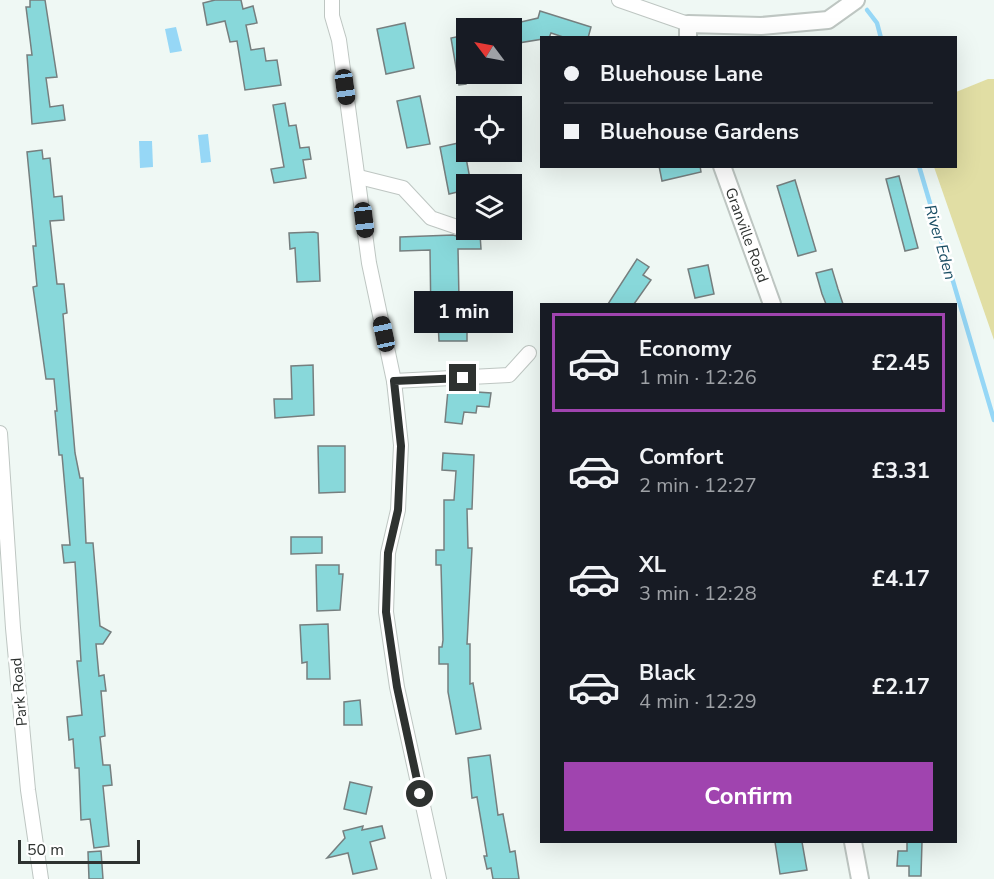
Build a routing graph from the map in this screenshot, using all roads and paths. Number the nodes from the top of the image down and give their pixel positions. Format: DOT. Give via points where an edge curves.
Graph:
graph roads {
  1 [pos="332,0"];
  2 [pos="619,0"];
  3 [pos="856,0"];
  4 [pos="688,31"];
  5 [pos="723,168"];
  6 [pos="359,177"];
  7 [pos="456,227"];
  8 [pos="772,303"];
  9 [pos="529,353"];
  10 [pos="394,381"];
  11 [pos="0,433"];
  12 [pos="853,843"];
  13 [pos="41,879"];
  14 [pos="439,879"];
  15 [pos="860,879"];
  1 -- 6 [label="street"];
  2 -- 4 [label="street"];
  3 -- 4 [label="street" via="828,20"];
  5 -- 8 [label="street, Granville Road"];
  6 -- 7 [label="street" via="403,188 430,218"];
  6 -- 10 [label="street" via="369,264"];
  9 -- 10 [label="street" via="509,375"];
  10 -- 14 [label="street" via="401,446 398,510 388,553 386,612 397,687"];
  11 -- 13 [label="street, Park Road" via="13,628 28,790"];
  12 -- 15 [label="street"];
}
